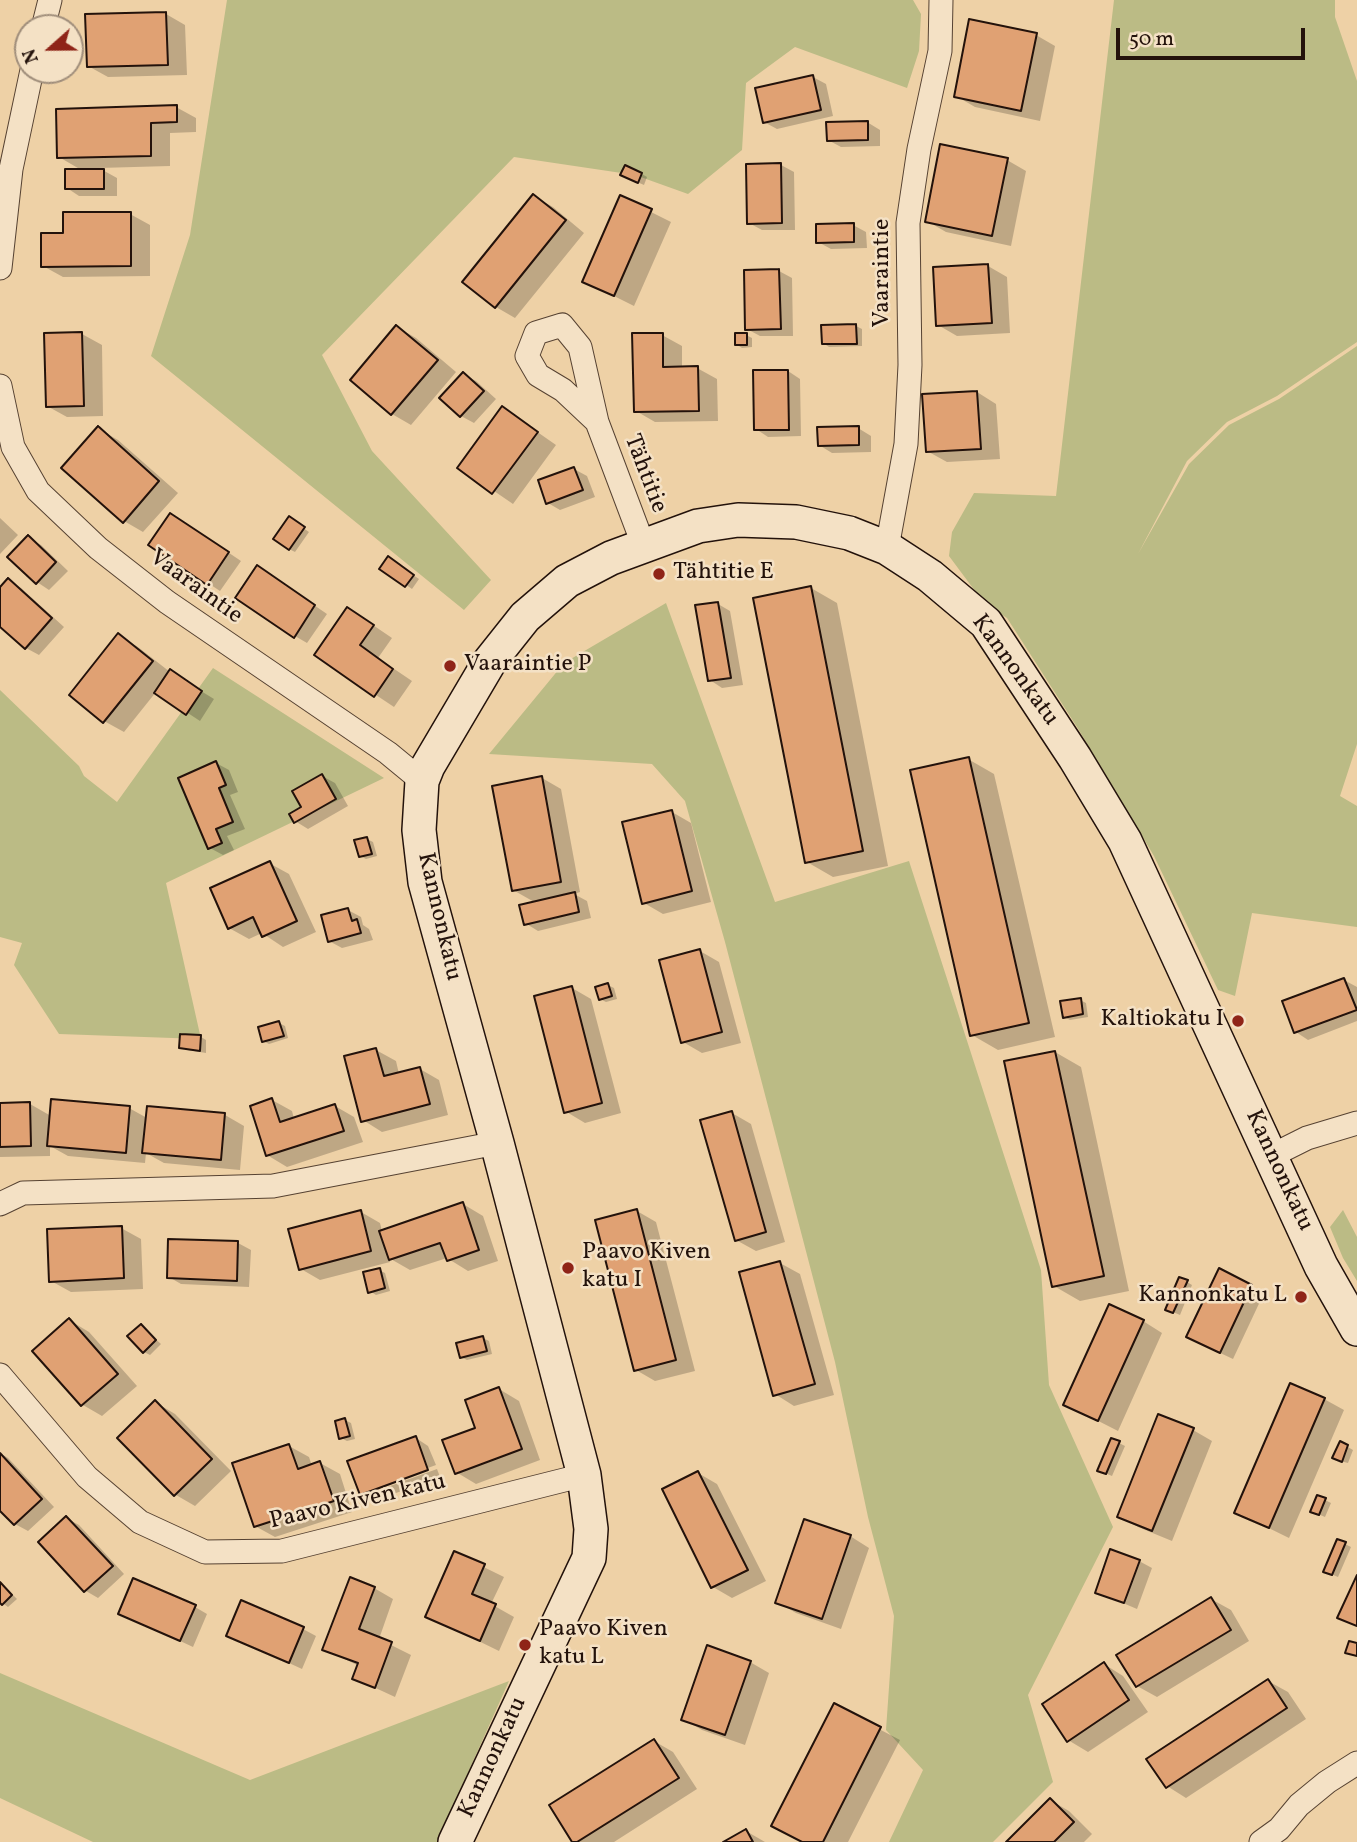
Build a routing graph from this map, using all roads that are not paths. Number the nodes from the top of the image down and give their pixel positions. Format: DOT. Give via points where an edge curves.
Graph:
graph roads {
  1 [pos="941,0"];
  2 [pos="29,84"];
  3 [pos="0,268"];
  4 [pos="0,386"];
  5 [pos="597,422"];
  6 [pos="643,544"];
  7 [pos="887,548"];
  8 [pos="422,780"];
  9 [pos="1357,1123"];
  10 [pos="497,1143"];
  11 [pos="1270,1156"];
  12 [pos="0,1203"];
  13 [pos="1357,1329"];
  14 [pos="0,1375"];
  15 [pos="584,1475"];
  16 [pos="1357,1763"];
  17 [pos="455,1842"];
  18 [pos="1261,1842"];
  1 -- 7 [label="street, Vaaraintie" via="940,51 908,223 906,444"];
  2 -- 3 [label="street" via="10,169"];
  4 -- 8 [label="street, Vaaraintie" via="13,447 38,491 98,548 167,602"];
  5 -- 6 [label="street, Tähtitie"];
  6 -- 7 [label="street, Kannonkatu" via="698,526 738,520 796,522 849,533"];
  6 -- 8 [label="street, Kannonkatu" via="566,582 525,617 490,661"];
  7 -- 11 [label="street, Kannonkatu" via="930,576 986,623 1074,758 1125,841"];
  8 -- 10 [label="street, Kannonkatu" via="419,830 425,882"];
  9 -- 11 [label="street" via="1307,1138"];
  10 -- 12 [label="street" via="273,1186 23,1193"];
  10 -- 15 [label="street, Kannonkatu"];
  11 -- 13 [label="street, Kannonkatu" via="1321,1266"];
  14 -- 15 [label="street, Paavo Kiven katu" via="87,1477 140,1521 205,1552 282,1551"];
  15 -- 17 [label="street, Kannonkatu" via="591,1529 589,1558"];
  16 -- 18 [label="street" via="1299,1805"];
}
